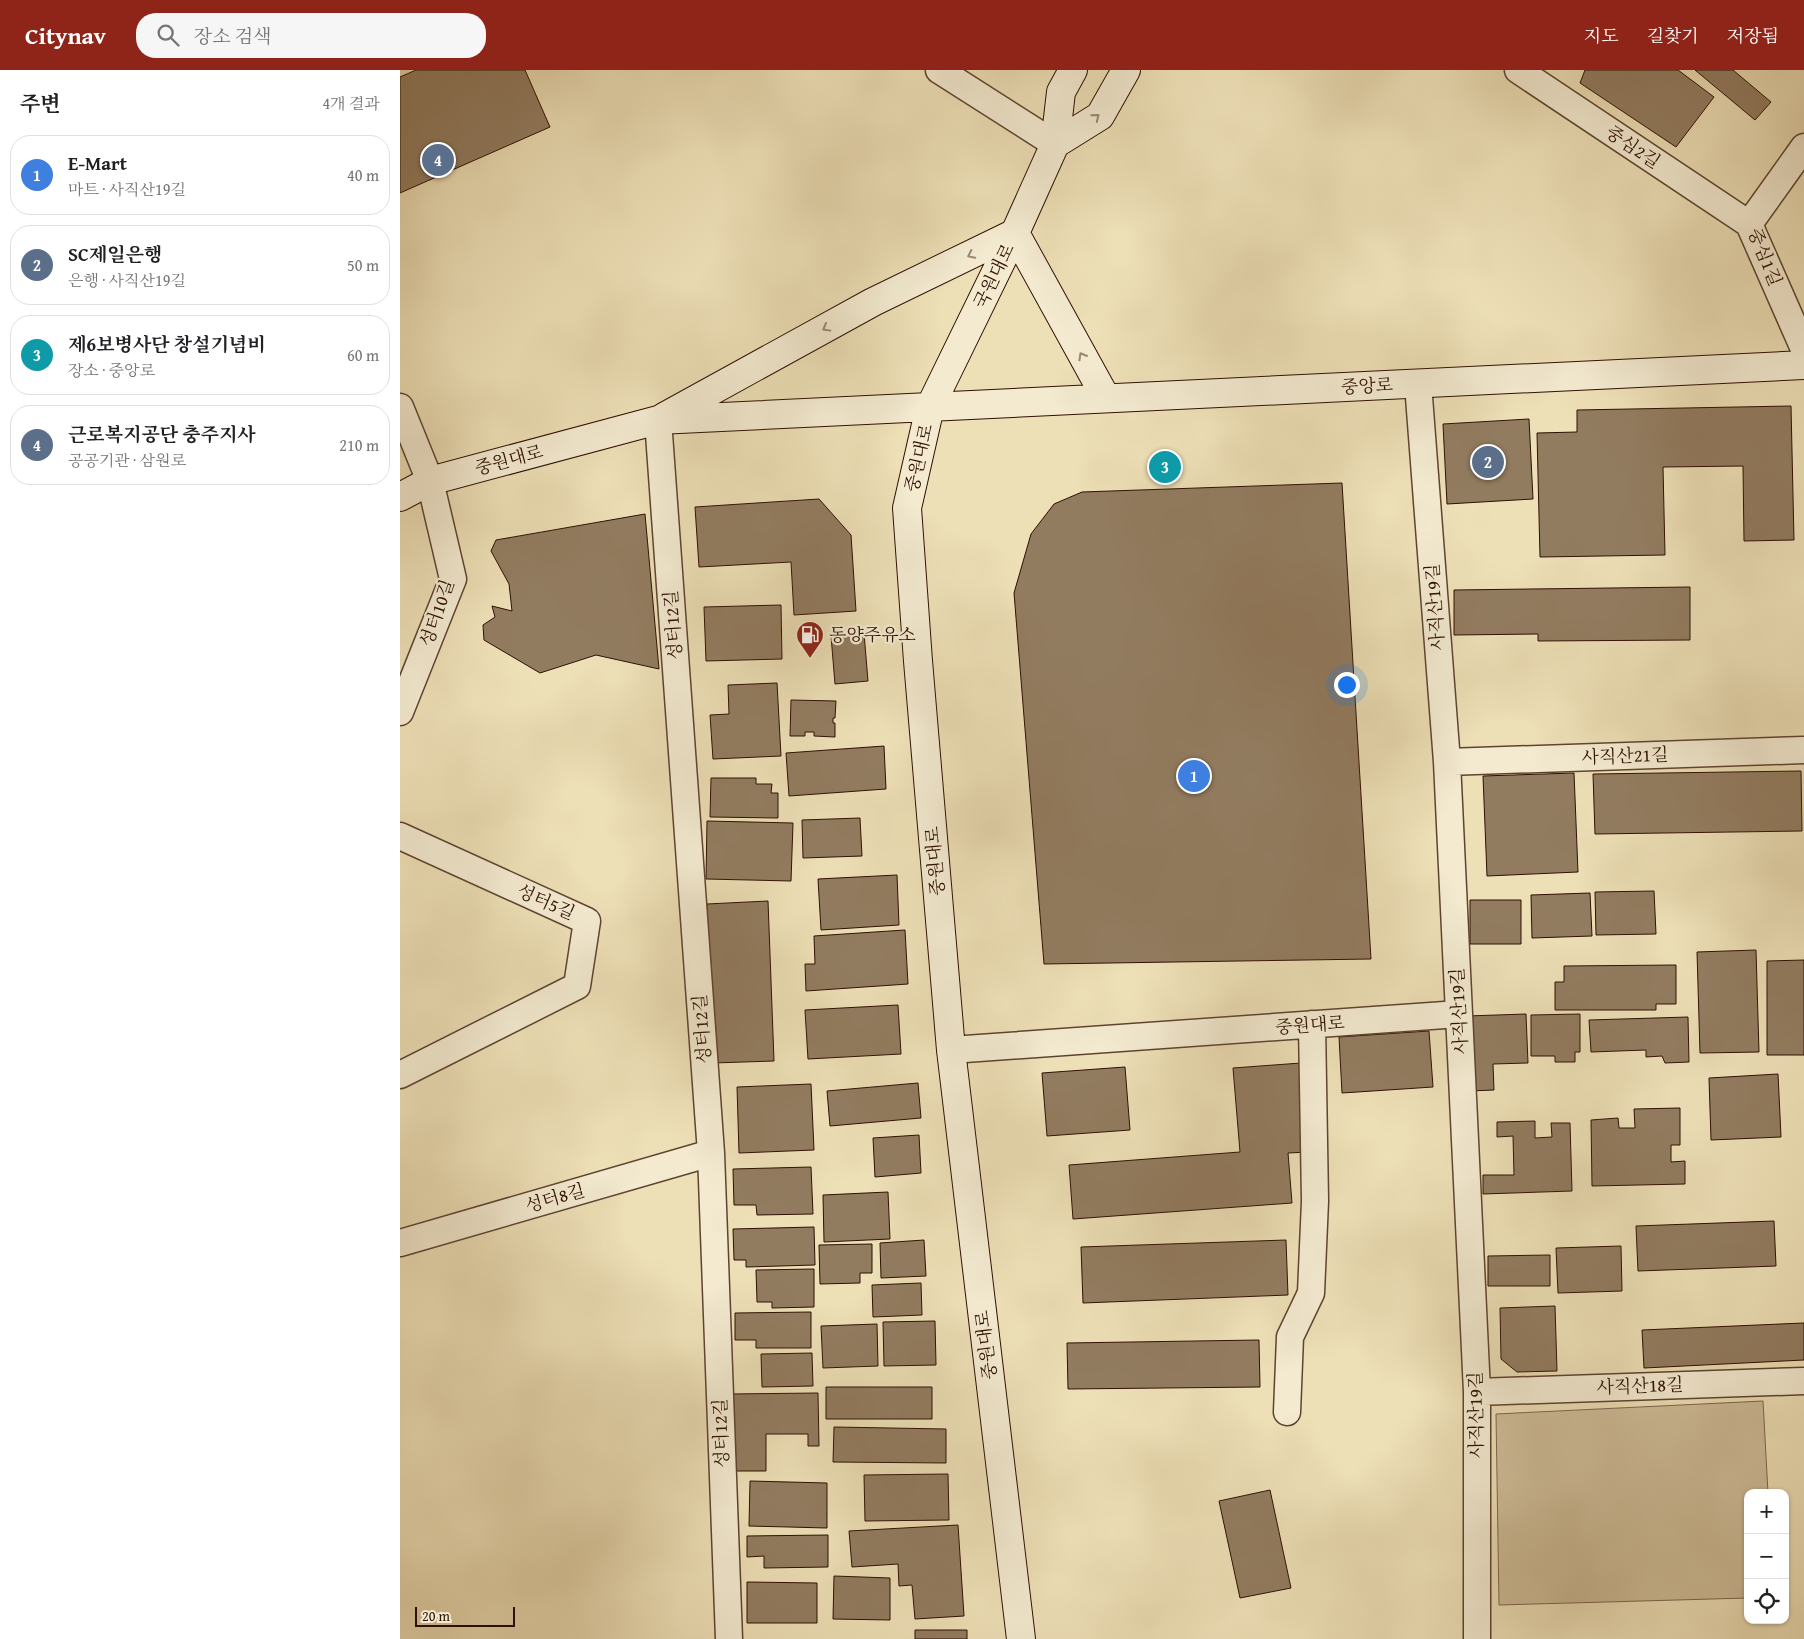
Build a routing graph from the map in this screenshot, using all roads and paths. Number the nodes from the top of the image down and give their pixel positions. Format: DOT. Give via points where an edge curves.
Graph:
graph roads {
  1 [pos="939,70"];
  2 [pos="1073,70"];
  3 [pos="1126,70"];
  4 [pos="1518,70"];
  5 [pos="1055,144"];
  6 [pos="1804,146"];
  7 [pos="1749,224"];
  8 [pos="1014,233"];
  9 [pos="1804,349"];
  10 [pos="1804,365"];
  11 [pos="1418,384"];
  12 [pos="1106,398"];
  13 [pos="930,406"];
  14 [pos="400,407"];
  15 [pos="658,420"];
  16 [pos="430,481"];
  17 [pos="400,497"];
  18 [pos="400,712"];
  19 [pos="1804,750"];
  20 [pos="1447,762"];
  21 [pos="400,836"];
  22 [pos="1459,1014"];
  23 [pos="1312,1024"];
  24 [pos="951,1050"];
  25 [pos="400,1075"];
  26 [pos="711,1154"];
  27 [pos="400,1243"];
  28 [pos="1804,1381"];
  29 [pos="1477,1392"];
  30 [pos="1287,1412"];
  31 [pos="729,1639"];
  32 [pos="1021,1639"];
  33 [pos="1477,1639"];
  1 -- 5 [label="street"];
  2 -- 5 [label="street, 국원대로" via="1061,92"];
  5 -- 3 [label="street, one-way" via="1100,116"];
  4 -- 7 [label="street, 중심2길"];
  5 -- 8 [label="street, 국원대로"];
  6 -- 7 [label="street, 중심1길"];
  7 -- 9 [label="street, 중심1길"];
  12 -- 8 [label="street, one-way"];
  8 -- 13 [label="street, 국원대로"];
  8 -- 15 [label="street, one-way" via="873,302"];
  10 -- 11 [label="street, 중앙로"];
  11 -- 12 [label="street, 중앙로"];
  11 -- 20 [label="street, 사직산19길"];
  12 -- 13 [label="street, 중앙로"];
  13 -- 15 [label="street, 중원대로"];
  13 -- 24 [label="street, 중원대로" via="907,508"];
  14 -- 16 [label="street, 성터10길"];
  15 -- 16 [label="street, 중원대로"];
  15 -- 26 [label="street, 성터12길"];
  16 -- 17 [label="street, 중원대로"];
  16 -- 18 [label="street, 성터10길" via="453,579"];
  19 -- 20 [label="street, 사직산21길"];
  20 -- 22 [label="street, 사직산19길"];
  21 -- 25 [label="street, 성터5길" via="587,921 577,986"];
  22 -- 23 [label="street, 중원대로"];
  22 -- 29 [label="street, 사직산19길"];
  23 -- 24 [label="street, 중원대로"];
  23 -- 30 [label="street" via="1315,1201 1311,1293 1290,1337"];
  24 -- 32 [label="street, 중원대로"];
  26 -- 27 [label="street, 성터8길"];
  26 -- 31 [label="street, 성터12길"];
  28 -- 29 [label="street, 사직산18길"];
  29 -- 33 [label="street, 사직산19길"];
}
